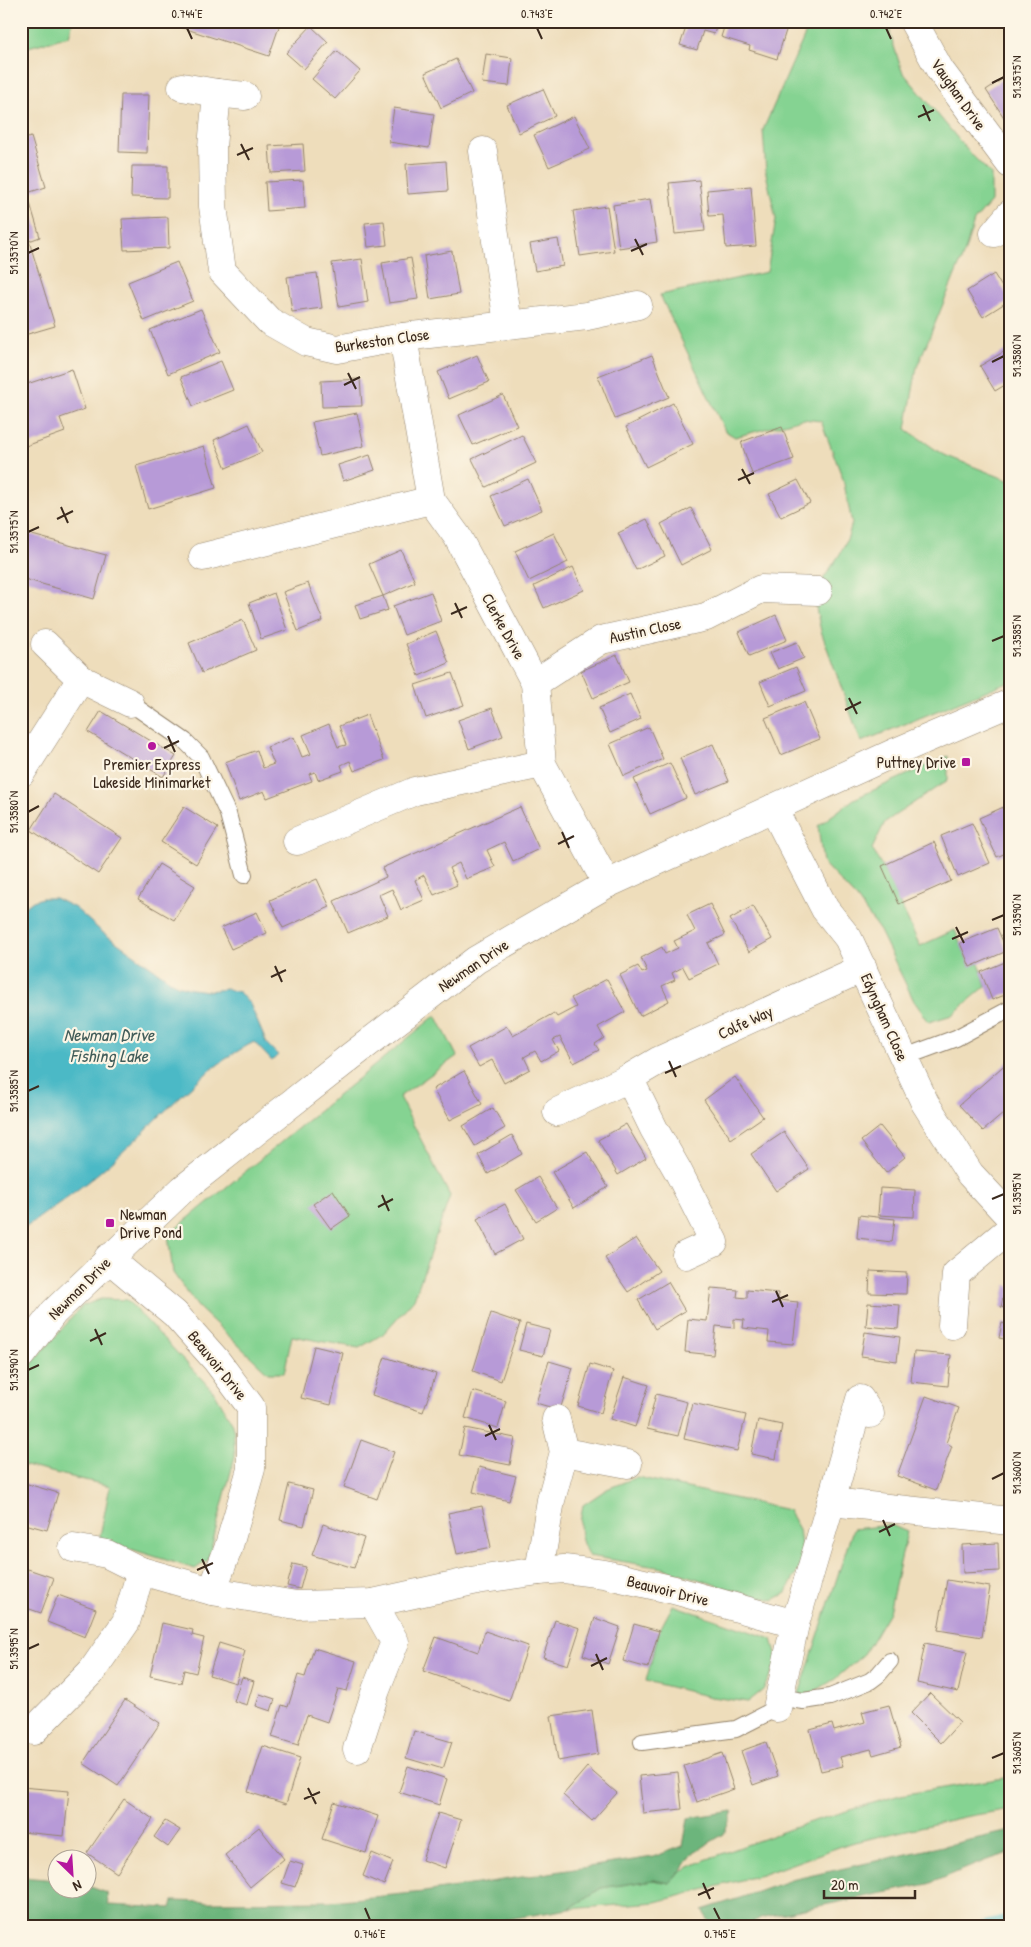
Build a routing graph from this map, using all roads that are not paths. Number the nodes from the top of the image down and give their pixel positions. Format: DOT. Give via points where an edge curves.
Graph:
graph roads {
  1 [pos="913,21"];
  2 [pos="182,87"];
  3 [pos="217,93"];
  4 [pos="244,96"];
  5 [pos="483,151"];
  6 [pos="1010,164"];
  7 [pos="638,305"];
  8 [pos="508,324"];
  9 [pos="403,337"];
  10 [pos="430,500"];
  11 [pos="203,557"];
  12 [pos="818,592"];
  13 [pos="45,644"];
  14 [pos="81,679"];
  15 [pos="535,683"];
  16 [pos="130,703"];
  17 [pos="1010,703"];
  18 [pos="542,764"];
  19 [pos="21,773"];
  20 [pos="773,808"];
  21 [pos="297,841"];
  22 [pos="244,875"];
  23 [pos="607,884"];
  24 [pos="863,968"];
  25 [pos="1010,1009"];
  26 [pos="902,1058"];
  27 [pos="629,1078"];
  28 [pos="558,1112"];
  29 [pos="1010,1217"];
  30 [pos="1010,1229"];
  31 [pos="686,1255"];
  32 [pos="108,1258"];
  33 [pos="952,1325"];
  34 [pos="21,1355"];
  35 [pos="870,1414"];
  36 [pos="556,1419"];
  37 [pos="564,1452"];
  38 [pos="628,1464"];
  39 [pos="831,1502"];
  40 [pos="1010,1521"];
  41 [pos="73,1548"];
  42 [pos="140,1571"];
  43 [pos="540,1571"];
  44 [pos="212,1591"];
  45 [pos="373,1603"];
  46 [pos="795,1624"];
  47 [pos="890,1660"];
  48 [pos="778,1703"];
  49 [pos="32,1731"];
  50 [pos="642,1742"];
  51 [pos="357,1748"];
  1 -- 6 [label="street, Vaughan Drive" via="940,70"];
  2 -- 3 [label="street"];
  3 -- 4 [label="street"];
  3 -- 9 [label="street, Burkeston Close" via="212,147 213,206 222,271 269,321 306,342 336,349"];
  5 -- 8 [label="street"];
  7 -- 8 [label="street, Burkeston Close" via="587,316"];
  8 -- 9 [label="street, Burkeston Close"];
  9 -- 10 [label="street, Clerke Drive"];
  10 -- 11 [label="street"];
  10 -- 15 [label="street, Clerke Drive" via="457,536"];
  12 -- 15 [label="street, Austin Close" via="755,583 706,617 601,640"];
  13 -- 14 [label="street"];
  14 -- 16 [label="street"];
  14 -- 19 [label="street"];
  15 -- 18 [label="street, Clerke Drive"];
  16 -- 22 [label="lane" via="185,741 201,758 228,814"];
  17 -- 20 [label="street, Newman Drive"];
  18 -- 21 [label="street" via="414,791"];
  18 -- 23 [label="street, Clerke Drive"];
  20 -- 23 [label="street, Newman Drive"];
  20 -- 24 [label="street, Edyngham Close" via="825,909 848,938"];
  23 -- 32 [label="street, Newman Drive" via="476,960 183,1189"];
  24 -- 26 [label="street, Edyngham Close"];
  24 -- 27 [label="street, Colfe Way" via="658,1061"];
  25 -- 26 [label="lane" via="956,1038"];
  26 -- 29 [label="street, Edyngham Close" via="925,1104 970,1174"];
  27 -- 28 [label="street, Colfe Way"];
  27 -- 31 [label="street" via="714,1242"];
  30 -- 33 [label="street" via="956,1274"];
  32 -- 34 [label="street, Newman Drive" via="54,1312"];
  32 -- 44 [label="street, Beauvoir Drive" via="175,1314 216,1360 251,1407 250,1469 228,1549"];
  35 -- 39 [label="street" via="860,1399"];
  36 -- 37 [label="street"];
  37 -- 38 [label="street"];
  37 -- 43 [label="street" via="551,1500"];
  39 -- 40 [label="street"];
  39 -- 46 [label="street"];
  41 -- 42 [label="street, Beauvoir Drive" via="107,1554"];
  42 -- 44 [label="street, Beauvoir Drive"];
  42 -- 49 [label="street" via="126,1622 92,1671"];
  43 -- 45 [label="street, Beauvoir Drive" via="477,1580"];
  43 -- 46 [label="street, Beauvoir Drive" via="604,1574"];
  44 -- 45 [label="street, Beauvoir Drive" via="296,1604"];
  45 -- 51 [label="street" via="395,1642"];
  46 -- 48 [label="street"];
  47 -- 48 [label="lane" via="870,1681 830,1697"];
  48 -- 50 [label="lane" via="736,1729"];
}
